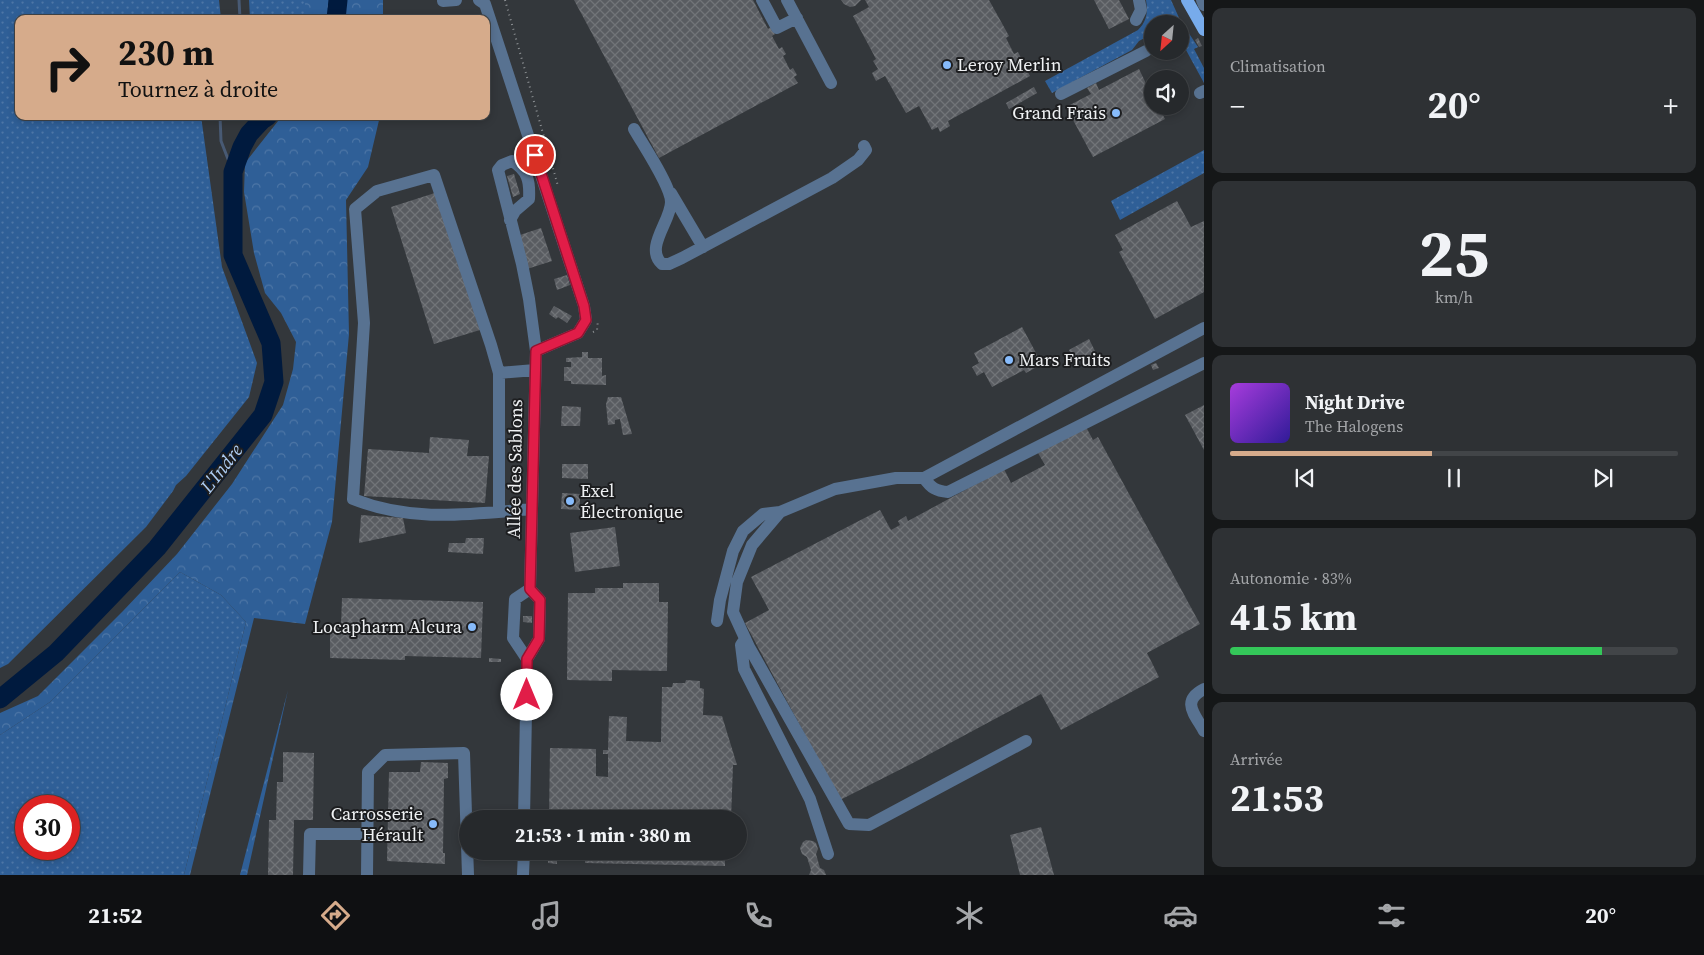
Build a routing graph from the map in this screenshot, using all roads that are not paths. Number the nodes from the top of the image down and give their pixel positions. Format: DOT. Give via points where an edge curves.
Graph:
graph roads {
  1 [pos="479,0"];
  2 [pos="762,0"];
  3 [pos="787,0"];
  4 [pos="1139,0"];
  5 [pos="1187,0"];
  6 [pos="1202,0"];
  7 [pos="1204,5"];
  8 [pos="490,15"];
  9 [pos="490,16"];
  10 [pos="796,18"];
  11 [pos="1136,20"];
  12 [pos="1204,30"];
  13 [pos="1144,52"];
  14 [pos="831,83"];
  15 [pos="1061,94"];
  16 [pos="634,129"];
  17 [pos="864,146"];
  18 [pos="667,186"];
  19 [pos="510,220"];
  20 [pos="703,247"];
  21 [pos="1204,328"];
  22 [pos="536,351"];
  23 [pos="1204,363"];
  24 [pos="535,370"];
  25 [pos="499,373"];
  26 [pos="924,478"];
  27 [pos="532,509"];
  28 [pos="500,512"];
  29 [pos="780,512"];
  30 [pos="530,589"];
  31 [pos="717,621"];
  32 [pos="745,639"];
  33 [pos="527,659"];
  34 [pos="1204,688"];
  35 [pos="1204,730"];
  36 [pos="1026,741"];
  37 [pos="524,810"];
  38 [pos="368,834"];
  39 [pos="828,854"];
  40 [pos="524,860"];
  41 [pos="309,875"];
  42 [pos="367,875"];
  43 [pos="468,875"];
  44 [pos="523,875"];
  1 -- 8 [label="street" via="486,4"];
  2 -- 10 [label="street" via="777,28"];
  3 -- 10 [label="street"];
  4 -- 11 [label="street" via="1141,10"];
  5 -- 12 [label="main road"];
  6 -- 7 [label="street"];
  9 -- 22 [label="street" via="586,320 578,333"];
  10 -- 14 [label="street"];
  13 -- 15 [label="street"];
  16 -- 18 [label="street"];
  17 -- 20 [label="street" via="866,150 858,160 832,178"];
  18 -- 20 [label="street"];
  18 -- 20 [label="street" via="670,212 659,238 657,260 669,264"];
  19 -- 22 [label="street, Allée des Sablons" via="529,299"];
  21 -- 26 [label="street"];
  22 -- 24 [label="street, Allée des Sablons"];
  23 -- 26 [label="street" via="948,492 931,487"];
  24 -- 25 [label="street"];
  24 -- 27 [label="street, Allée des Sablons"];
  25 -- 28 [label="street"];
  25 -- 28 [label="street" via="434,175 377,191 355,209 364,323 353,499 420,515"];
  26 -- 29 [label="street" via="896,478 835,489"];
  27 -- 28 [label="street"];
  27 -- 30 [label="street, Allée des Sablons"];
  29 -- 31 [label="street" via="763,514 743,531 732,551"];
  29 -- 32 [label="street" via="752,545 737,582 733,612"];
  30 -- 33 [label="street, Allée des Sablons" via="540,600 539,639"];
  30 -- 33 [label="street" via="515,598 513,638"];
  32 -- 36 [label="street" via="849,824 869,825"];
  32 -- 39 [label="street" via="741,645 744,668 810,799"];
  33 -- 37 [label="street, Allée des Sablons"];
  34 -- 35 [label="street" via="1190,703"];
  38 -- 41 [label="street" via="310,834"];
  38 -- 42 [label="street"];
  38 -- 43 [label="street" via="368,772 386,756 464,753"];
  40 -- 44 [label="street"];
}
